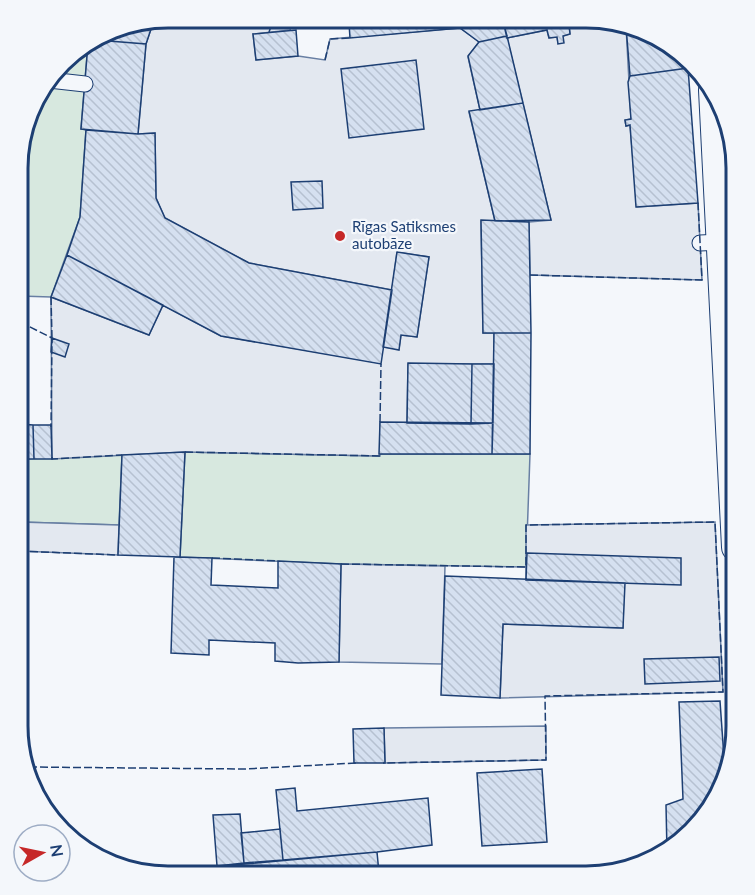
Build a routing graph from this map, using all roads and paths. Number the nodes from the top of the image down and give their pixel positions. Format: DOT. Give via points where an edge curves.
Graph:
graph roads {
  1 [pos="59,81"];
  2 [pos="85,84"];
  3 [pos="718,120"];
  4 [pos="726,186"];
  5 [pos="726,207"];
  6 [pos="726,418"];
  1 -- 2 [label="lane"];
  3 -- 4 [label="street"];
  5 -- 6 [label="street" via="711,242"];
}
